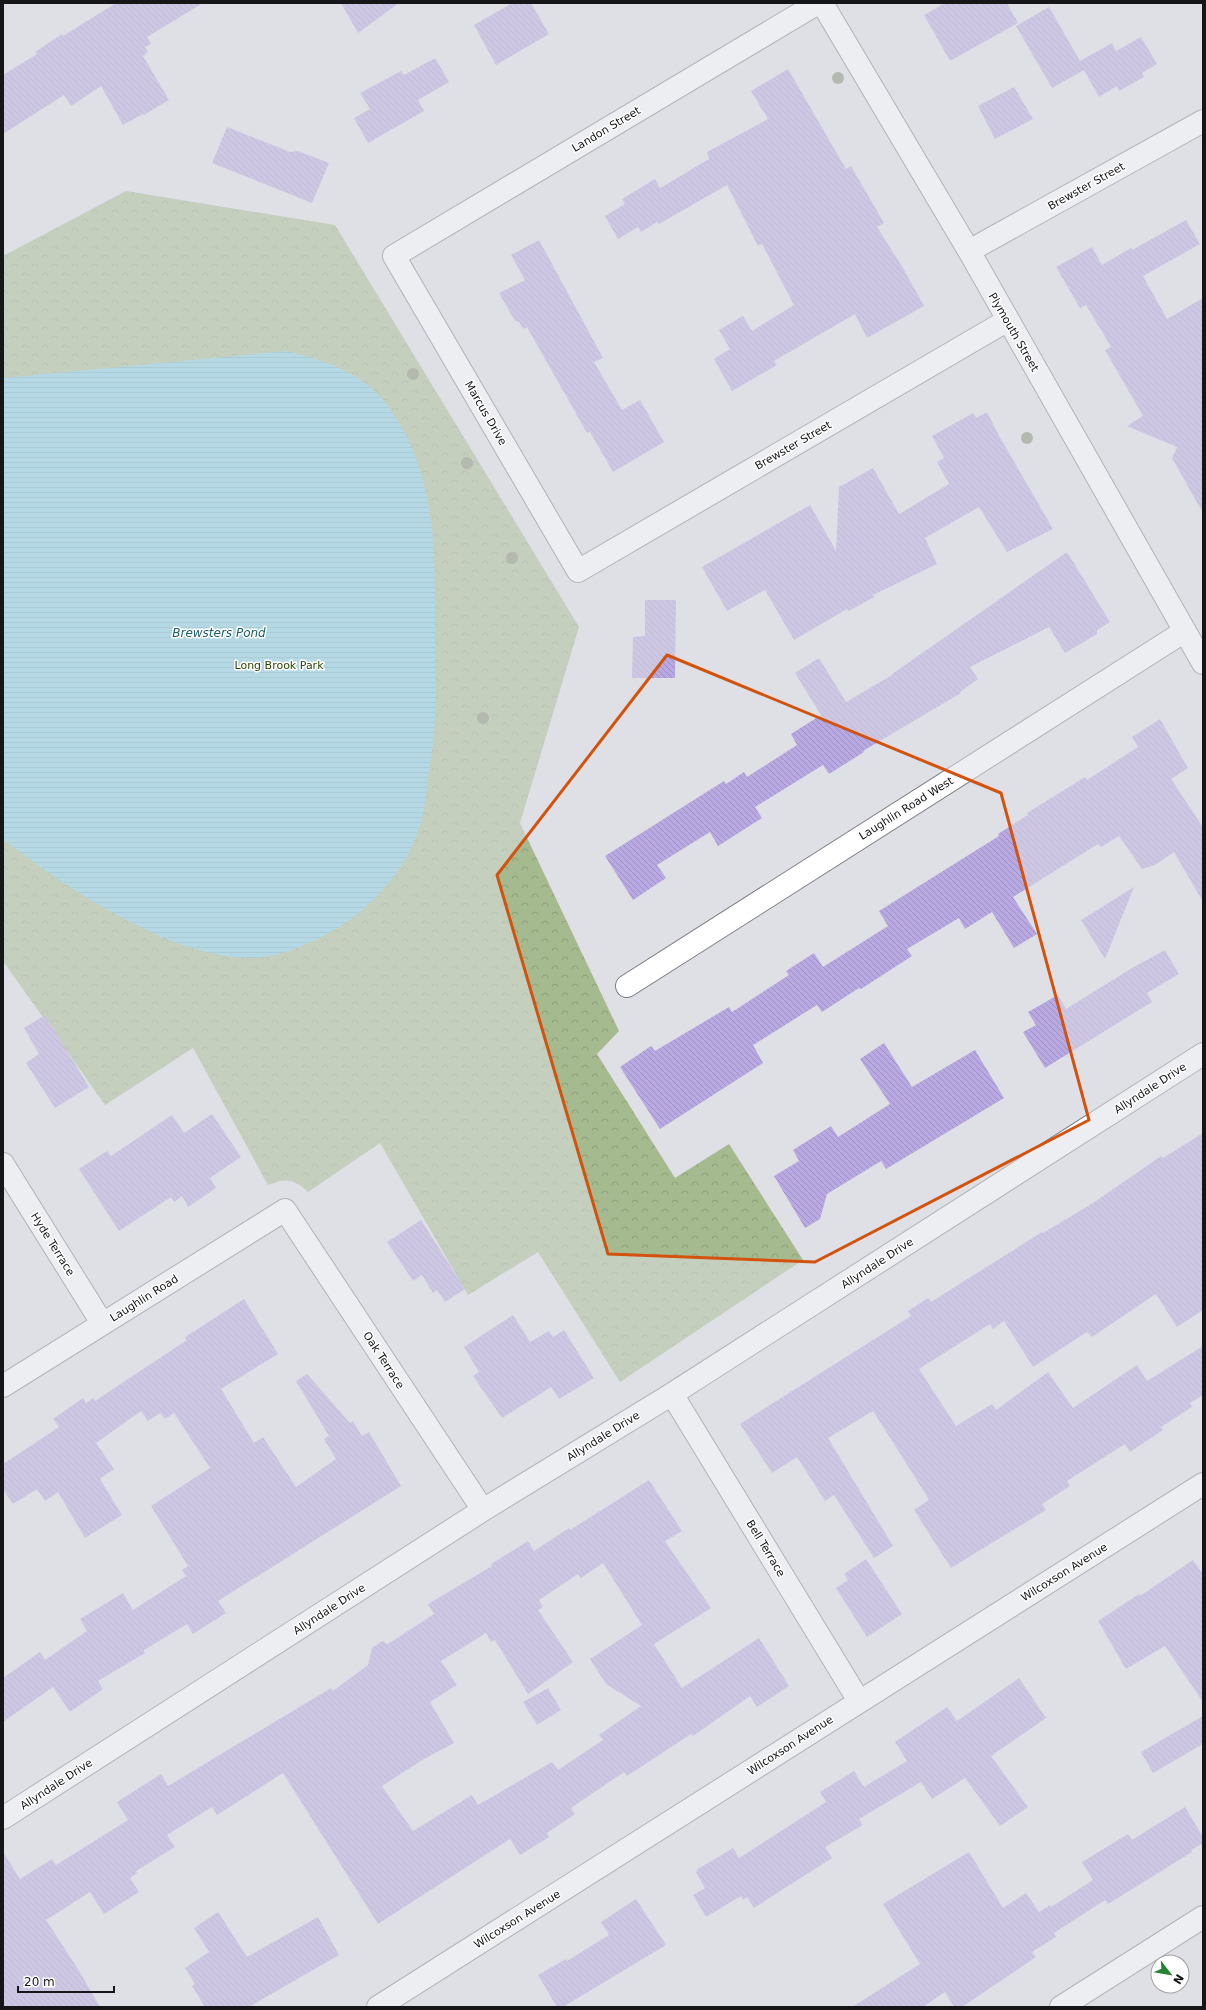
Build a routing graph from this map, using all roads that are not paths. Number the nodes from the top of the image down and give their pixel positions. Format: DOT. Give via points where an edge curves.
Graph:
graph roads {
  1 [pos="818,3"];
  2 [pos="822,3"];
  3 [pos="1203,121"];
  4 [pos="969,251"];
  5 [pos="394,256"];
  6 [pos="1008,320"];
  7 [pos="578,571"];
  8 [pos="1185,631"];
  9 [pos="1203,663"];
  10 [pos="627,986"];
  11 [pos="1203,1054"];
  12 [pos="3,1164"];
  13 [pos="285,1210"];
  14 [pos="102,1323"];
  15 [pos="3,1386"];
  16 [pos="672,1394"];
  17 [pos="1203,1484"];
  18 [pos="483,1510"];
  19 [pos="859,1701"];
  20 [pos="3,1818"];
  21 [pos="1203,1917"];
  22 [pos="378,2007"];
  23 [pos="1061,2007"];
  1 -- 5 [label="street, Landon Street"];
  2 -- 4 [label="street, Plymouth Street"];
  3 -- 4 [label="street, Brewster Street"];
  4 -- 6 [label="street, Plymouth Street"];
  5 -- 7 [label="street, Marcus Drive"];
  6 -- 7 [label="street, Brewster Street"];
  6 -- 8 [label="street, Plymouth Street"];
  8 -- 9 [label="street, Plymouth Street"];
  8 -- 10 [label="street, Laughlin Road West"];
  11 -- 16 [label="street, Allyndale Drive"];
  12 -- 14 [label="street, Hyde Terrace"];
  13 -- 14 [label="street, Laughlin Road"];
  13 -- 18 [label="street, Oak Terrace"];
  14 -- 15 [label="street, Laughlin Road"];
  16 -- 18 [label="street, Allyndale Drive"];
  16 -- 19 [label="street, Bell Terrace"];
  17 -- 19 [label="street, Wilcoxson Avenue"];
  18 -- 20 [label="street, Allyndale Drive"];
  19 -- 22 [label="street, Wilcoxson Avenue"];
  21 -- 23 [label="street"];
}
